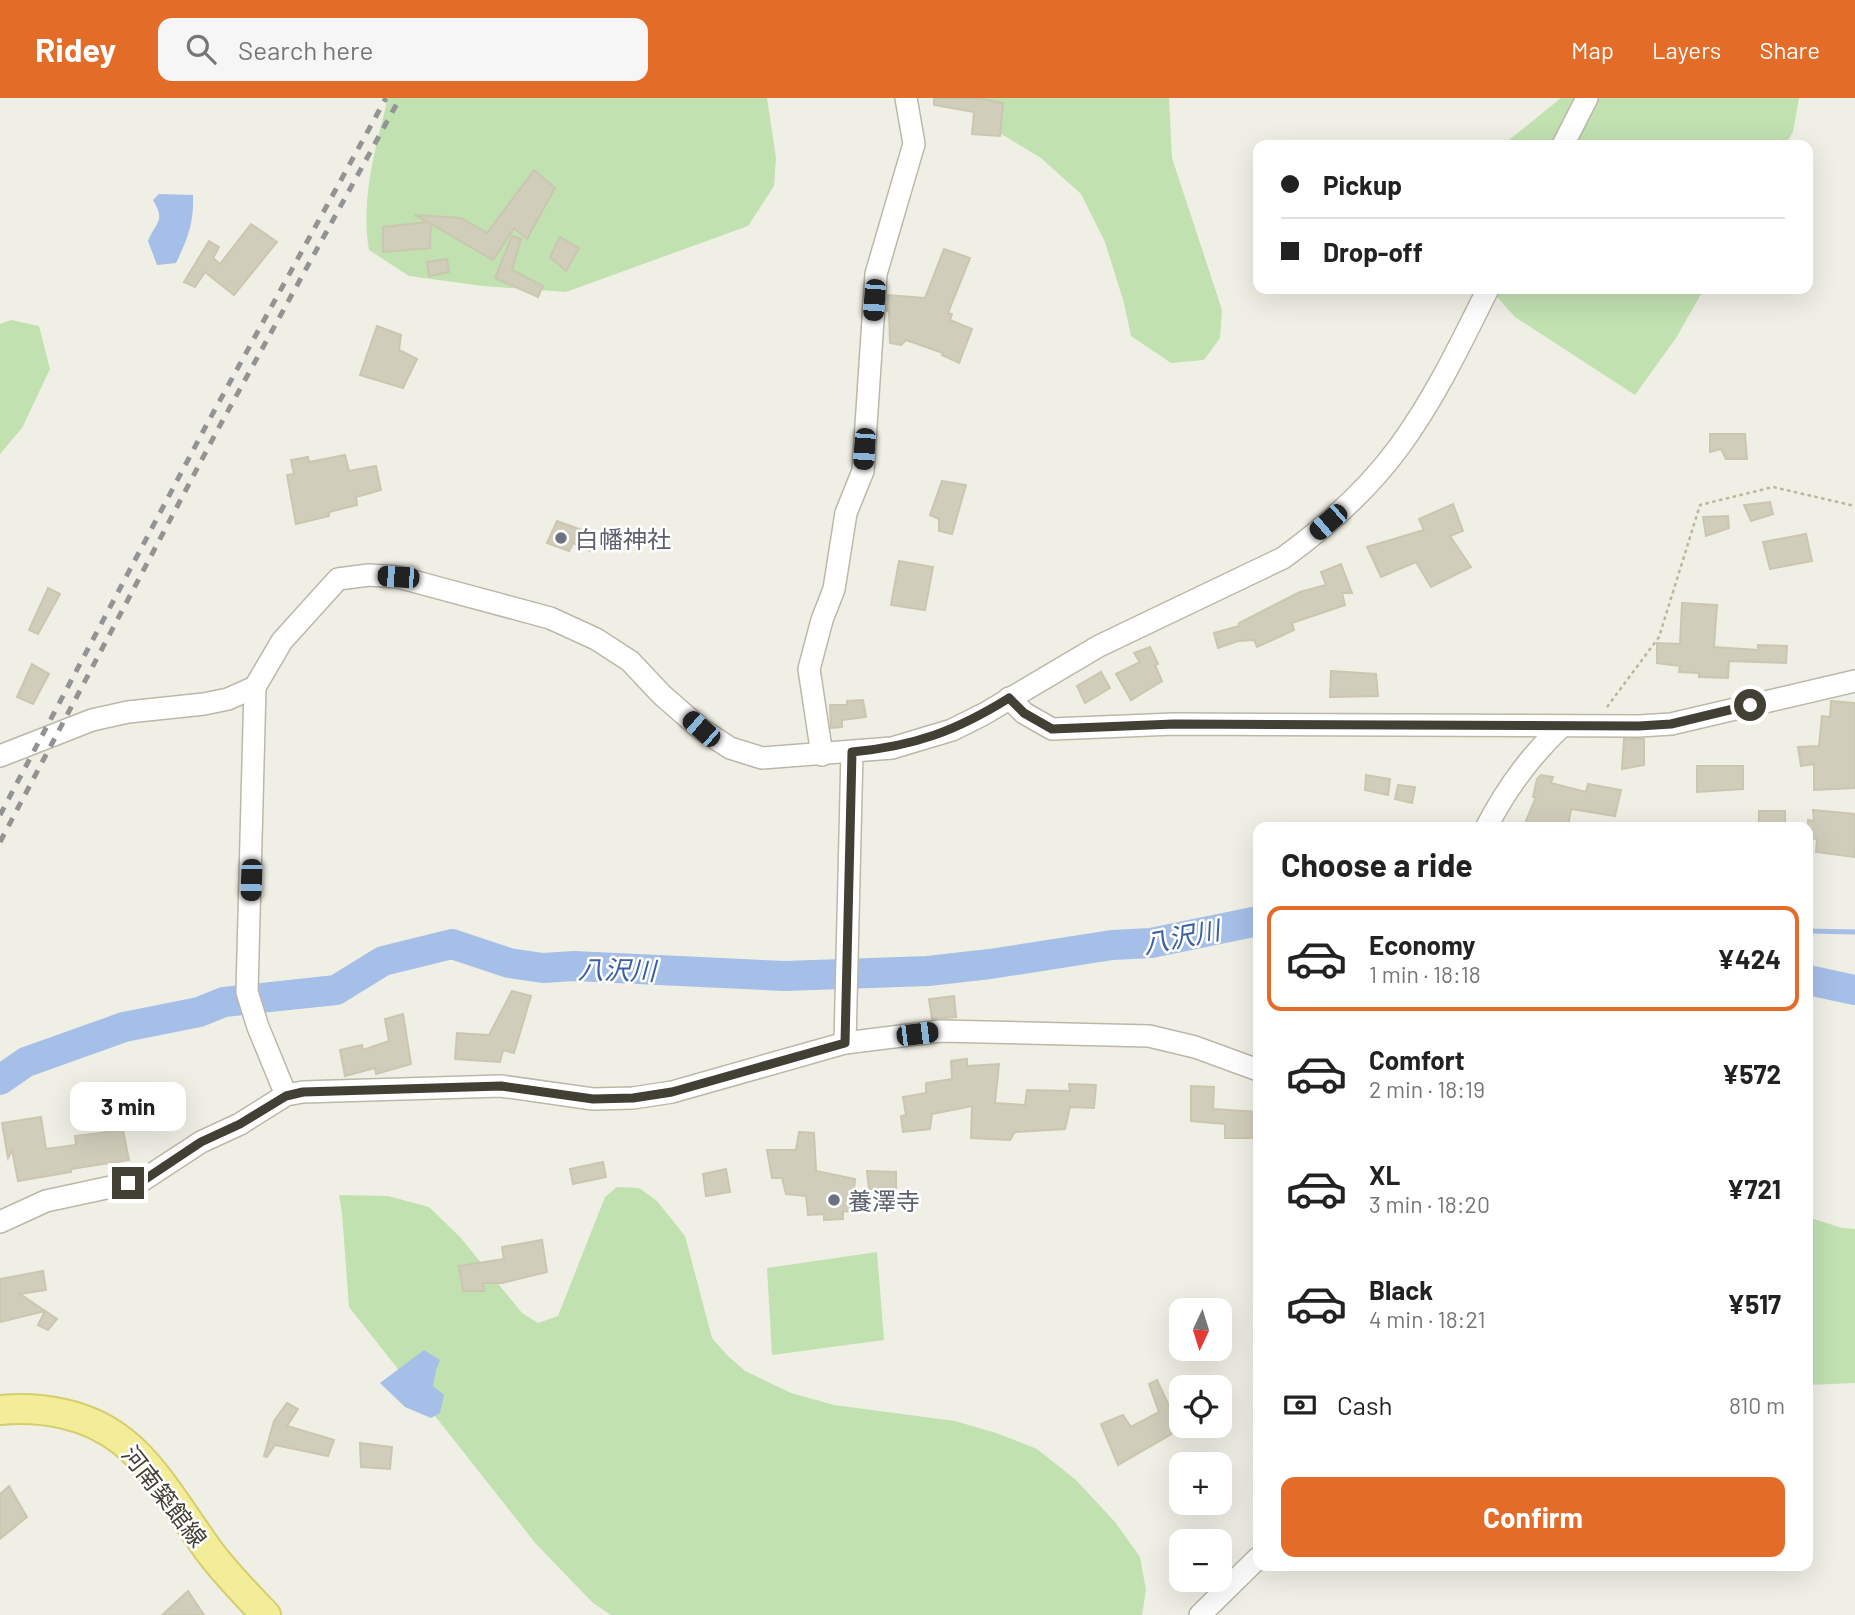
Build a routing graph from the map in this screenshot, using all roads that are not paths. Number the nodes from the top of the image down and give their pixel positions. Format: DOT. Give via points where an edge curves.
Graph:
graph roads {
  1 [pos="906,98"];
  2 [pos="1587,98"];
  3 [pos="1566,140"];
  4 [pos="1485,294"];
  5 [pos="1855,681"];
  6 [pos="255,687"];
  7 [pos="1009,698"];
  8 [pos="1562,726"];
  9 [pos="852,752"];
  10 [pos="822,755"];
  11 [pos="0,756"];
  12 [pos="1489,822"];
  13 [pos="845,1043"];
  14 [pos="1253,1068"];
  15 [pos="286,1096"];
  16 [pos="0,1222"];
  17 [pos="0,1410"];
  18 [pos="1253,1563"];
  19 [pos="266,1615"];
  20 [pos="1200,1615"];
  1 -- 10 [label="street" via="914,144 876,274 863,471 846,513 834,589 809,669"];
  2 -- 3 [label="street"];
  4 -- 7 [label="street" via="1399,448 1348,506 1283,558 1098,646"];
  5 -- 8 [label="street" via="1671,724"];
  6 -- 10 [label="street" via="282,640 338,579 398,577 550,618 596,639 630,661 701,729 730,748 762,758"];
  6 -- 11 [label="street" via="216,702 92,720"];
  6 -- 15 [label="street" via="247,992"];
  7 -- 8 [label="street" via="1052,729 1174,724"];
  7 -- 9 [label="street" via="929,738"];
  8 -- 12 [label="street" via="1506,790"];
  9 -- 10 [label="street"];
  9 -- 13 [label="street"];
  13 -- 14 [label="street" via="941,1031 1149,1036"];
  13 -- 15 [label="street" via="672,1092 633,1098 593,1099 501,1086"];
  15 -- 16 [label="street" via="201,1142 144,1180 46,1201"];
  17 -- 19 [label="main road, 河南築館線" via="54,1411 93,1423 123,1441 211,1554"];
  18 -- 20 [label="street"];
}
